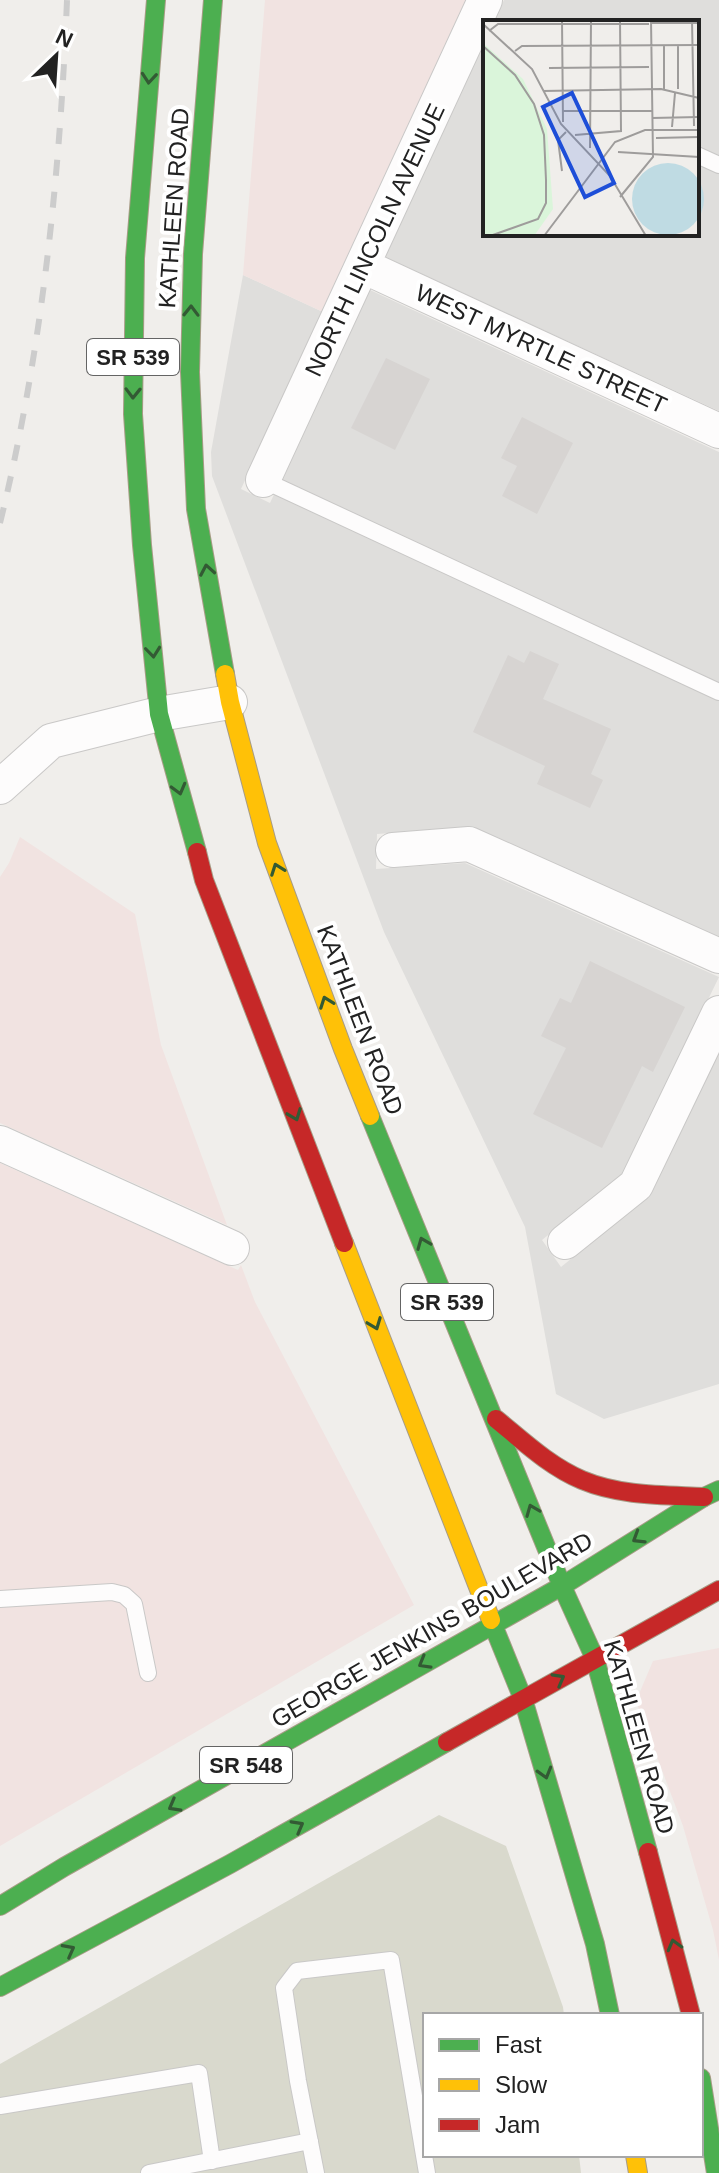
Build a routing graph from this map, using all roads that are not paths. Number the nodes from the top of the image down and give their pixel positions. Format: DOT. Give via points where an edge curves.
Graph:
graph roads {
  1 [pos="156,0"];
  2 [pos="213,0"];
  3 [pos="485,0"];
  4 [pos="699,156"];
  5 [pos="719,165"];
  6 [pos="363,266"];
  7 [pos="719,431"];
  8 [pos="263,480"];
  9 [pos="719,692"];
  10 [pos="230,702"];
  11 [pos="159,714"];
  12 [pos="0,787"];
  13 [pos="393,850"];
  14 [pos="719,956"];
  15 [pos="719,1013"];
  16 [pos="0,1143"];
  17 [pos="565,1242"];
  18 [pos="232,1248"];
  19 [pos="495,1418"];
  20 [pos="712,1493"];
  21 [pos="562,1586"];
  22 [pos="719,1590"];
  23 [pos="0,1599"];
  24 [pos="492,1624"];
  25 [pos="595,1659"];
  26 [pos="148,1673"];
  27 [pos="523,1699"];
  28 [pos="0,1906"];
  29 [pos="0,1987"];
  30 [pos="610,2013"];
  31 [pos="691,2013"];
  32 [pos="703,2091"];
  33 [pos="0,2106"];
  34 [pos="310,2141"];
  35 [pos="423,2149"];
  36 [pos="212,2161"];
  37 [pos="149,2173"];
  38 [pos="316,2173"];
  39 [pos="716,2173"];
  1 -- 11 [label="main road, KATHLEEN ROAD / SR 539, one-way" via="135,258 133,414"];
  10 -- 2 [label="main road, KATHLEEN ROAD / SR 539, one-way" via="196,509 190,372 193,254"];
  3 -- 6 [label="street, NORTH LINCOLN AVENUE" via="469,48"];
  4 -- 5 [label="lane"];
  6 -- 7 [label="street, WEST MYRTLE STREET"];
  6 -- 8 [label="street, NORTH LINCOLN AVENUE"];
  8 -- 9 [label="lane"];
  10 -- 11 [label="street"];
  19 -- 10 [label="main road, KATHLEEN ROAD / SR 539, one-way" via="303,942 267,843"];
  11 -- 12 [label="street" via="51,741"];
  11 -- 24 [label="main road, KATHLEEN ROAD / SR 539, one-way" via="204,880"];
  13 -- 14 [label="street" via="469,844"];
  15 -- 17 [label="street" via="636,1185"];
  16 -- 18 [label="street"];
  19 -- 20 [label="main road" via="543,1457 594,1484 638,1493"];
  21 -- 19 [label="main road, KATHLEEN ROAD / SR 539, one-way"];
  20 -- 21 [label="main road, GEORGE JENKINS BOULEVARD / SR 548, one-way"];
  21 -- 24 [label="main road, GEORGE JENKINS BOULEVARD / SR 548"];
  21 -- 25 [label="main road, KATHLEEN ROAD / SR 539"];
  22 -- 25 [label="main road"];
  23 -- 26 [label="lane" via="124,1595 134,1604"];
  24 -- 27 [label="main road, KATHLEEN ROAD / SR 539"];
  24 -- 28 [label="main road, GEORGE JENKINS BOULEVARD / SR 548, one-way"];
  27 -- 25 [label="main road, one-way"];
  31 -- 25 [label="main road, KATHLEEN ROAD / SR 539, one-way"];
  29 -- 27 [label="main road, one-way"];
  27 -- 30 [label="main road, KATHLEEN ROAD / SR 539, one-way" via="595,1944"];
  32 -- 39 [label="main road"];
  33 -- 36 [label="lane" via="199,2073"];
  34 -- 35 [label="lane" via="284,1988 297,1971 391,1960"];
  34 -- 36 [label="lane"];
  34 -- 38 [label="lane"];
  36 -- 37 [label="lane"];
}
